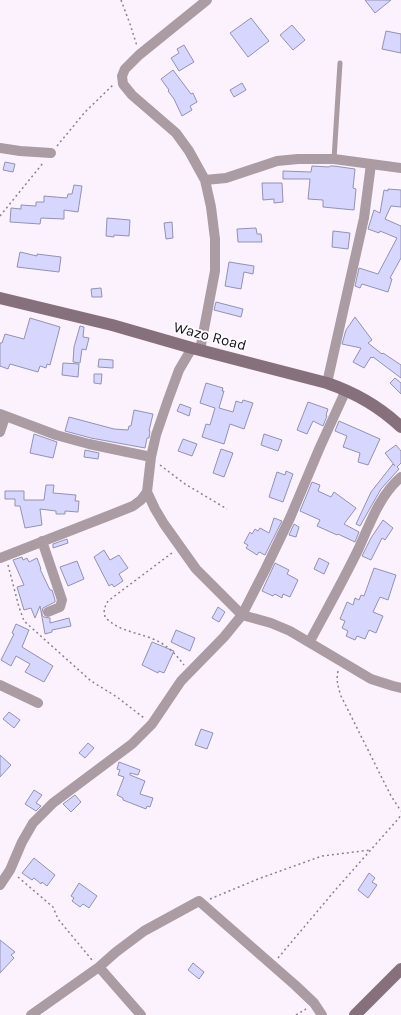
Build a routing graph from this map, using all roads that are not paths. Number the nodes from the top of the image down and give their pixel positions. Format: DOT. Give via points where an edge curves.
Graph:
graph roads {
  1 [pos="208,0"];
  2 [pos="340,63"];
  3 [pos="0,148"];
  4 [pos="51,153"];
  5 [pos="334,159"];
  6 [pos="371,164"];
  7 [pos="401,168"];
  8 [pos="205,180"];
  9 [pos="0,298"];
  10 [pos="196,349"];
  11 [pos="328,383"];
  12 [pos="346,390"];
  13 [pos="2,415"];
  14 [pos="401,426"];
  15 [pos="0,432"];
  16 [pos="151,457"];
  17 [pos="401,477"];
  18 [pos="147,492"];
  19 [pos="42,541"];
  20 [pos="2,554"];
  21 [pos="48,612"];
  22 [pos="242,615"];
  23 [pos="310,642"];
  24 [pos="0,685"];
  25 [pos="401,688"];
  26 [pos="38,703"];
  27 [pos="0,885"];
  28 [pos="99,967"];
  29 [pos="401,969"];
  30 [pos="31,1015"];
  31 [pos="141,1015"];
  32 [pos="322,1015"];
  33 [pos="355,1015"];
  1 -- 8 [label="street" via="140,55 125,69 122,76 123,84 132,95 176,133"];
  2 -- 5 [label="lane"];
  3 -- 4 [label="street"];
  5 -- 6 [label="street"];
  5 -- 8 [label="street" via="277,161 226,178"];
  6 -- 7 [label="street"];
  6 -- 11 [label="street" via="364,218"];
  8 -- 10 [label="street" via="215,239 215,271"];
  9 -- 10 [label="main road, Wazo Road" via="112,325"];
  10 -- 11 [label="main road, Wazo Road"];
  10 -- 16 [label="street" via="179,370"];
  11 -- 12 [label="main road, Wazo Road"];
  12 -- 14 [label="main road, Wazo Road" via="370,402"];
  12 -- 22 [label="street" via="290,518"];
  13 -- 15 [label="street"];
  13 -- 16 [label="street" via="56,435"];
  16 -- 18 [label="street"];
  17 -- 23 [label="street" via="379,504 358,551"];
  18 -- 19 [label="street" via="133,506"];
  18 -- 22 [label="street" via="155,509 196,569"];
  19 -- 20 [label="street"];
  19 -- 21 [label="street" via="62,600 60,607"];
  22 -- 23 [label="street" via="290,631"];
  22 -- 27 [label="street" via="224,637 189,671 152,724 132,744 53,803 33,823"];
  23 -- 25 [label="street" via="371,679"];
  24 -- 26 [label="street"];
  28 -- 30 [label="street"];
  28 -- 31 [label="street"];
  28 -- 32 [label="street" via="144,931 199,901 314,1003"];
  29 -- 33 [label="main road"];
}
